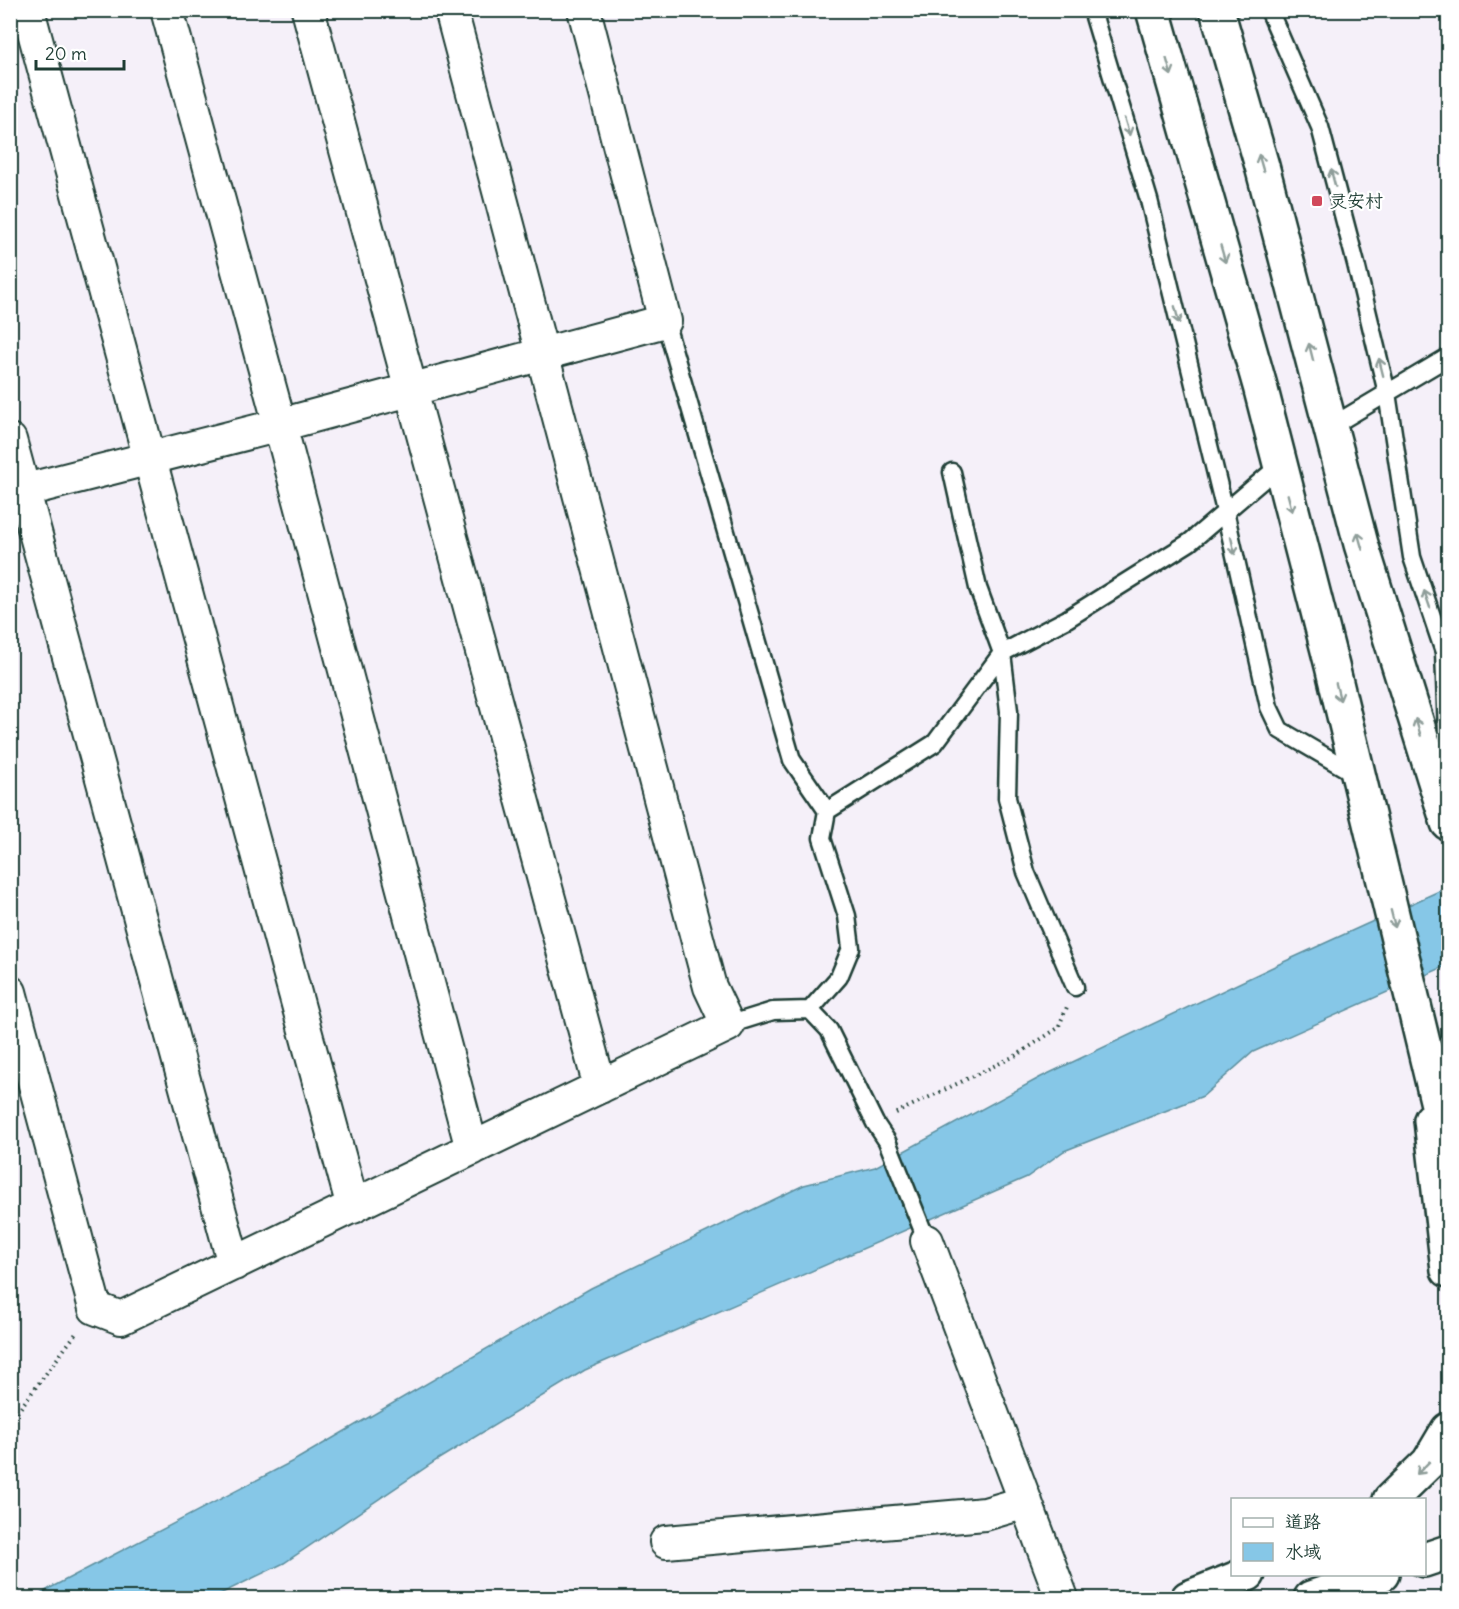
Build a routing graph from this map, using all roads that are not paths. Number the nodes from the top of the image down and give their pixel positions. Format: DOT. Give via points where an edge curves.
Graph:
graph roads {
  1 [pos="28,10"];
  2 [pos="167,10"];
  3 [pos="308,10"];
  4 [pos="451,10"];
  5 [pos="584,10"];
  6 [pos="1092,10"];
  7 [pos="1153,10"];
  8 [pos="1217,10"];
  9 [pos="1269,10"];
  10 [pos="665,321"];
  11 [pos="542,354"];
  12 [pos="1449,357"];
  13 [pos="411,390"];
  14 [pos="1387,393"];
  15 [pos="279,425"];
  16 [pos="1330,428"];
  17 [pos="10,440"];
  18 [pos="151,458"];
  19 [pos="1280,465"];
  20 [pos="952,472"];
  21 [pos="17,492"];
  22 [pos="1226,511"];
  23 [pos="1002,653"];
  24 [pos="1449,760"];
  25 [pos="1358,776"];
  26 [pos="827,811"];
  27 [pos="1449,823"];
  28 [pos="1075,987"];
  29 [pos="10,992"];
  30 [pos="810,1010"];
  31 [pos="728,1025"];
  32 [pos="1420,1032"];
  33 [pos="600,1087"];
  34 [pos="1449,1146"];
  35 [pos="472,1149"];
  36 [pos="353,1206"];
  37 [pos="927,1240"];
  38 [pos="234,1264"];
  39 [pos="1449,1269"];
  40 [pos="1449,1430"];
  41 [pos="1392,1498"];
  42 [pos="1026,1502"];
  43 [pos="666,1542"];
  44 [pos="1449,1552"];
  45 [pos="1426,1560"];
  46 [pos="1246,1576"];
  47 [pos="1379,1576"];
  48 [pos="1062,1599"];
  49 [pos="1188,1599"];
  50 [pos="1311,1599"];
  1 -- 18 [label="street"];
  2 -- 15 [label="street"];
  3 -- 13 [label="street"];
  4 -- 11 [label="street"];
  5 -- 10 [label="street"];
  6 -- 22 [label="lane, one-way" via="1149,200"];
  7 -- 19 [label="main road, one-way"];
  16 -- 8 [label="main road, one-way"];
  14 -- 9 [label="lane, one-way" via="1320,127"];
  10 -- 11 [label="street"];
  10 -- 26 [label="lane" via="792,760"];
  11 -- 13 [label="street"];
  11 -- 31 [label="street" via="710,987"];
  12 -- 14 [label="lane"];
  13 -- 15 [label="street"];
  13 -- 33 [label="street"];
  14 -- 16 [label="lane"];
  24 -- 14 [label="lane, one-way" via="1444,652 1412,557"];
  15 -- 18 [label="street"];
  15 -- 35 [label="street"];
  27 -- 16 [label="main road, one-way" via="1361,544"];
  17 -- 21 [label="street"];
  18 -- 21 [label="street"];
  18 -- 36 [label="street"];
  19 -- 22 [label="lane"];
  19 -- 25 [label="main road, one-way"];
  20 -- 23 [label="lane" via="978,588"];
  21 -- 38 [label="street"];
  22 -- 23 [label="lane" via="1190,542 1067,619"];
  22 -- 25 [label="lane, one-way" via="1269,706 1280,729"];
  23 -- 26 [label="lane" via="935,743"];
  23 -- 28 [label="lane" via="1009,711 1007,798 1026,872"];
  25 -- 32 [label="main road, one-way"];
  26 -- 30 [label="lane" via="822,838 847,916 851,948 838,977"];
  29 -- 38 [label="street" via="95,1308 122,1318"];
  30 -- 31 [label="lane" via="773,1011"];
  30 -- 37 [label="lane" via="829,1029 887,1141"];
  31 -- 33 [label="street"];
  32 -- 34 [label="main road"];
  32 -- 39 [label="main road"];
  33 -- 35 [label="street"];
  35 -- 36 [label="street"];
  36 -- 38 [label="street"];
  37 -- 42 [label="street"];
  40 -- 41 [label="main road, one-way" via="1429,1462"];
  42 -- 43 [label="street" via="985,1514"];
  42 -- 48 [label="street"];
  44 -- 45 [label="main road"];
  46 -- 49 [label="main road"];
  47 -- 50 [label="main road"];
}
